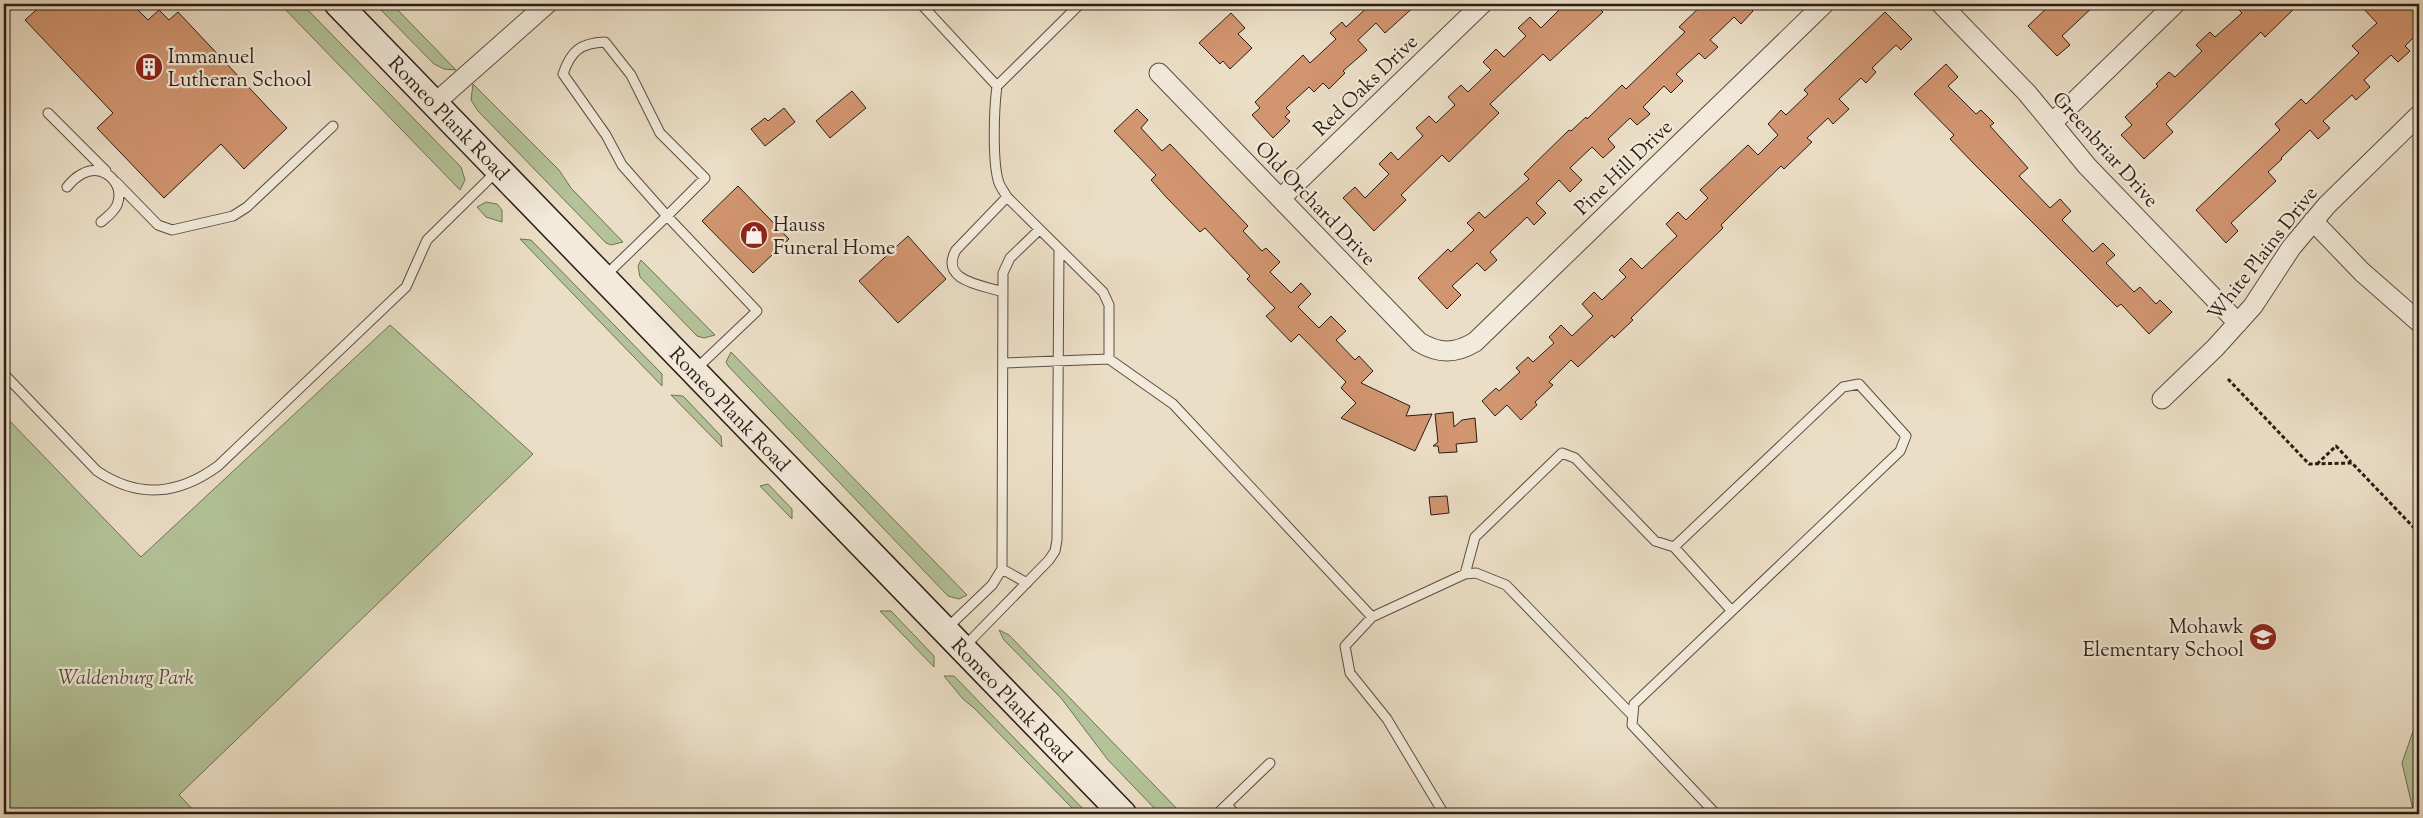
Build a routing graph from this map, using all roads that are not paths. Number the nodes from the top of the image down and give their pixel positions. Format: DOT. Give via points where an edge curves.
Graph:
graph roads {
  1 [pos="338,4"];
  2 [pos="547,4"];
  3 [pos="921,4"];
  4 [pos="1080,4"];
  5 [pos="1481,4"];
  6 [pos="1824,4"];
  7 [pos="1941,4"];
  8 [pos="2175,4"];
  9 [pos="1159,73"];
  10 [pos="997,86"];
  11 [pos="435,103"];
  12 [pos="48,113"];
  13 [pos="2419,115"];
  14 [pos="2052,123"];
  15 [pos="333,126"];
  16 [pos="498,170"];
  17 [pos="106,172"];
  18 [pos="116,182"];
  19 [pos="67,186"];
  20 [pos="1007,197"];
  21 [pos="1281,198"];
  22 [pos="667,216"];
  23 [pos="2312,221"];
  24 [pos="101,222"];
  25 [pos="1039,230"];
  26 [pos="1059,250"];
  27 [pos="604,277"];
  28 [pos="1003,292"];
  29 [pos="2419,322"];
  30 [pos="2238,323"];
  31 [pos="1448,352"];
  32 [pos="1109,359"];
  33 [pos="1058,360"];
  34 [pos="1004,362"];
  35 [pos="694,371"];
  36 [pos="4,374"];
  37 [pos="2162,399"];
  38 [pos="1674,547"];
  39 [pos="1002,568"];
  40 [pos="1465,574"];
  41 [pos="1027,583"];
  42 [pos="1731,610"];
  43 [pos="1372,617"];
  44 [pos="945,630"];
  45 [pos="962,649"];
  46 [pos="1633,716"];
  47 [pos="1270,764"];
  48 [pos="1227,805"];
  49 [pos="1123,814"];
  50 [pos="1217,814"];
  51 [pos="1235,814"];
  52 [pos="1444,814"];
  53 [pos="1716,814"];
  1 -- 11 [label="main road, Romeo Plank Road"];
  2 -- 11 [label="street"];
  3 -- 10 [label="lane"];
  4 -- 10 [label="lane"];
  5 -- 21 [label="street, Red Oaks Drive"];
  6 -- 31 [label="street, Pine Hill Drive" via="1475,342 1463,350"];
  7 -- 14 [label="street, Greenbriar Drive"];
  8 -- 14 [label="street"];
  9 -- 21 [label="street, Old Orchard Drive"];
  10 -- 20 [label="lane" via="994,103 997,170 999,183"];
  11 -- 16 [label="main road, Romeo Plank Road"];
  12 -- 17 [label="lane"];
  13 -- 23 [label="street, White Plains Drive"];
  14 -- 30 [label="street, Greenbriar Drive" via="2087,166"];
  15 -- 18 [label="lane" via="247,207 233,216 182,229 164,229"];
  16 -- 27 [label="main road, Romeo Plank Road"];
  16 -- 36 [label="lane" via="427,240 406,287 218,466 192,481 160,490 124,486 110,479 98,471"];
  17 -- 18 [label="lane"];
  17 -- 19 [label="lane" via="96,170 82,174"];
  18 -- 24 [label="lane" via="119,198 116,206"];
  20 -- 25 [label="lane"];
  20 -- 28 [label="lane" via="951,259 951,267 956,274"];
  21 -- 31 [label="street, Old Orchard Drive" via="1419,342 1432,350"];
  22 -- 22 [label="lane" via="705,178 660,133 631,75 604,42 586,43 568,58 563,74 606,135 622,165"];
  22 -- 27 [label="lane"];
  22 -- 35 [label="lane" via="757,311"];
  23 -- 29 [label="street" via="2362,272"];
  23 -- 30 [label="street, White Plains Drive"];
  25 -- 26 [label="lane"];
  25 -- 28 [label="lane" via="1010,258 1003,273"];
  26 -- 32 [label="lane" via="1102,292 1109,305"];
  26 -- 33 [label="lane"];
  27 -- 35 [label="main road, Romeo Plank Road"];
  28 -- 34 [label="lane"];
  30 -- 37 [label="street, White Plains Drive"];
  32 -- 33 [label="lane"];
  32 -- 43 [label="lane" via="1174,404"];
  33 -- 34 [label="lane"];
  33 -- 41 [label="lane" via="1057,540 1049,560"];
  34 -- 39 [label="lane"];
  35 -- 44 [label="main road, Romeo Plank Road"];
  38 -- 40 [label="lane" via="1655,540 1575,458 1562,453 1475,537"];
  38 -- 42 [label="lane"];
  38 -- 42 [label="lane" via="1843,387 1859,384 1906,436 1900,451"];
  39 -- 41 [label="lane"];
  39 -- 44 [label="lane" via="992,585"];
  40 -- 43 [label="lane"];
  40 -- 46 [label="lane" via="1476,573 1506,585"];
  41 -- 45 [label="lane"];
  42 -- 46 [label="lane" via="1634,704"];
  43 -- 52 [label="lane" via="1345,646 1350,673 1386,720"];
  44 -- 45 [label="main road, Romeo Plank Road"];
  45 -- 49 [label="main road, Romeo Plank Road"];
  46 -- 53 [label="lane" via="1632,725"];
  47 -- 48 [label="lane"];
  48 -- 50 [label="lane"];
  48 -- 51 [label="lane"];
}
